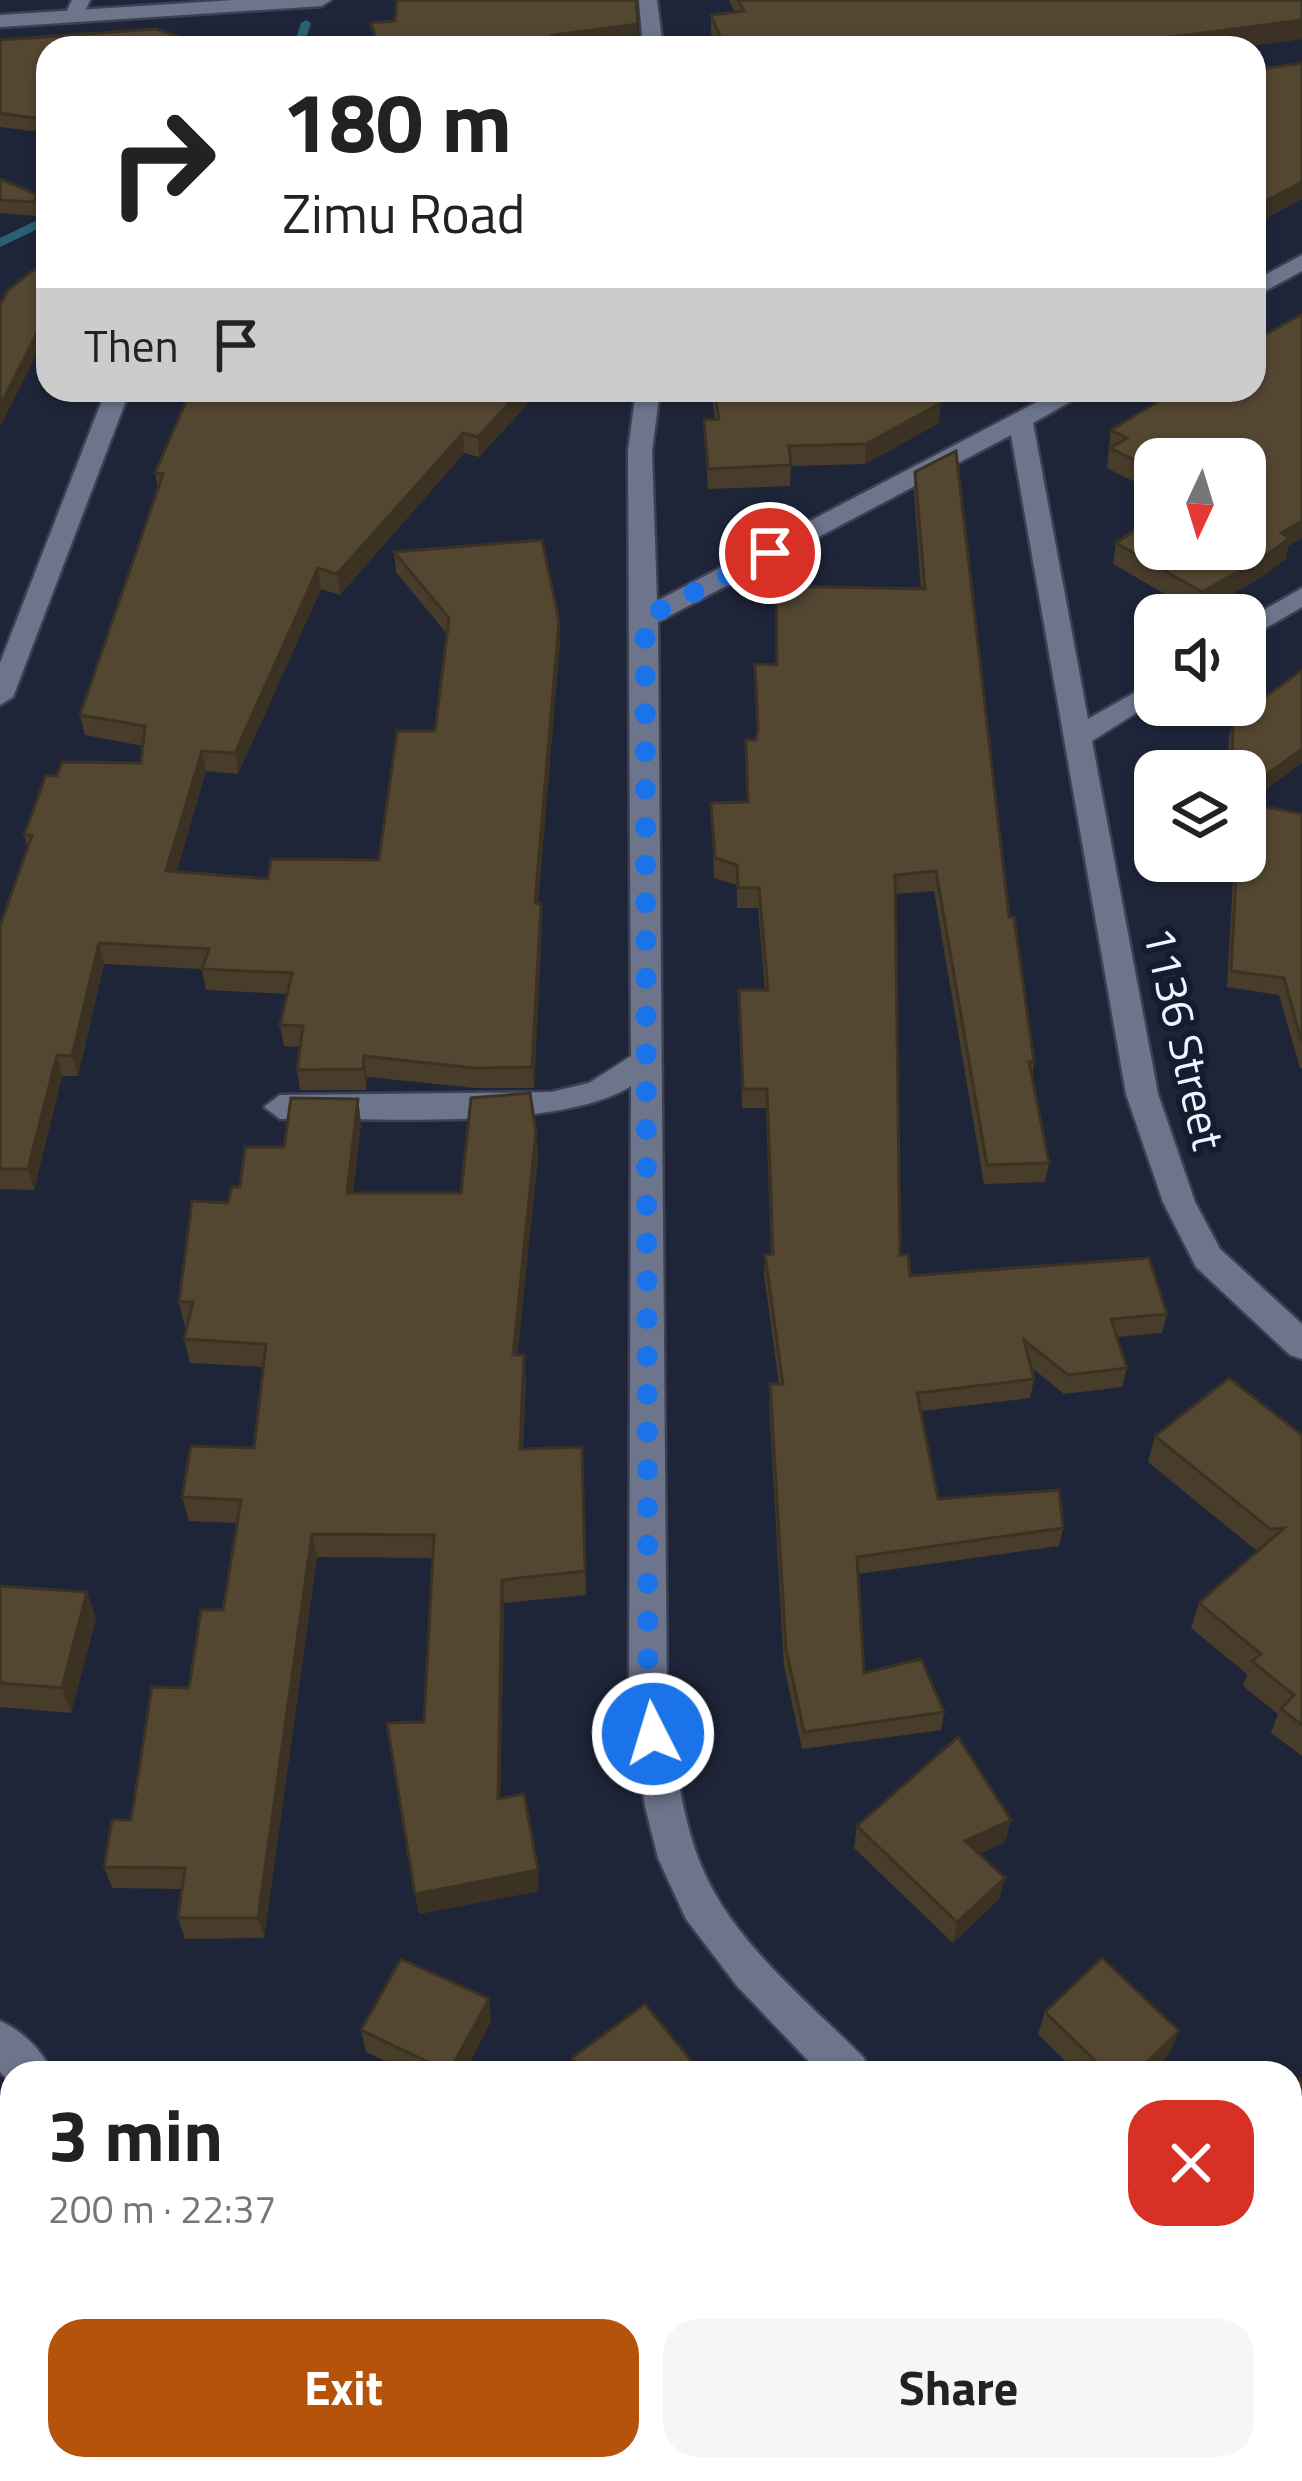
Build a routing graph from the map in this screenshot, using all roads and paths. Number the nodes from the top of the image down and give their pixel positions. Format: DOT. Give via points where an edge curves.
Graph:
graph roads {
  1 [pos="322,0"];
  2 [pos="648,0"];
  3 [pos="77,9"];
  4 [pos="0,21"];
  5 [pos="651,36"];
  6 [pos="1302,262"];
  7 [pos="1266,283"];
  8 [pos="113,402"];
  9 [pos="646,402"];
  10 [pos="1057,402"];
  11 [pos="1021,423"];
  12 [pos="1302,596"];
  13 [pos="645,618"];
  14 [pos="1266,619"];
  15 [pos="0,697"];
  16 [pos="1134,702"];
  17 [pos="1077,738"];
  18 [pos="646,1060"];
  19 [pos="280,1107"];
  20 [pos="1302,1345"];
  21 [pos="838,2061"];
  1 -- 3 [label="street"];
  2 -- 5 [label="street"];
  3 -- 4 [label="street"];
  6 -- 7 [label="street"];
  8 -- 15 [label="street"];
  9 -- 13 [label="street"];
  10 -- 11 [label="street"];
  11 -- 13 [label="street"];
  11 -- 17 [label="street, 1136 Street"];
  12 -- 14 [label="street"];
  13 -- 18 [label="street"];
  16 -- 17 [label="street"];
  17 -- 20 [label="street, 1136 Street" via="1142,1094 1179,1202 1208,1258"];
  18 -- 19 [label="street" via="598,1092 551,1103"];
  18 -- 21 [label="street" via="648,1699 671,1833 699,1904"];
}
